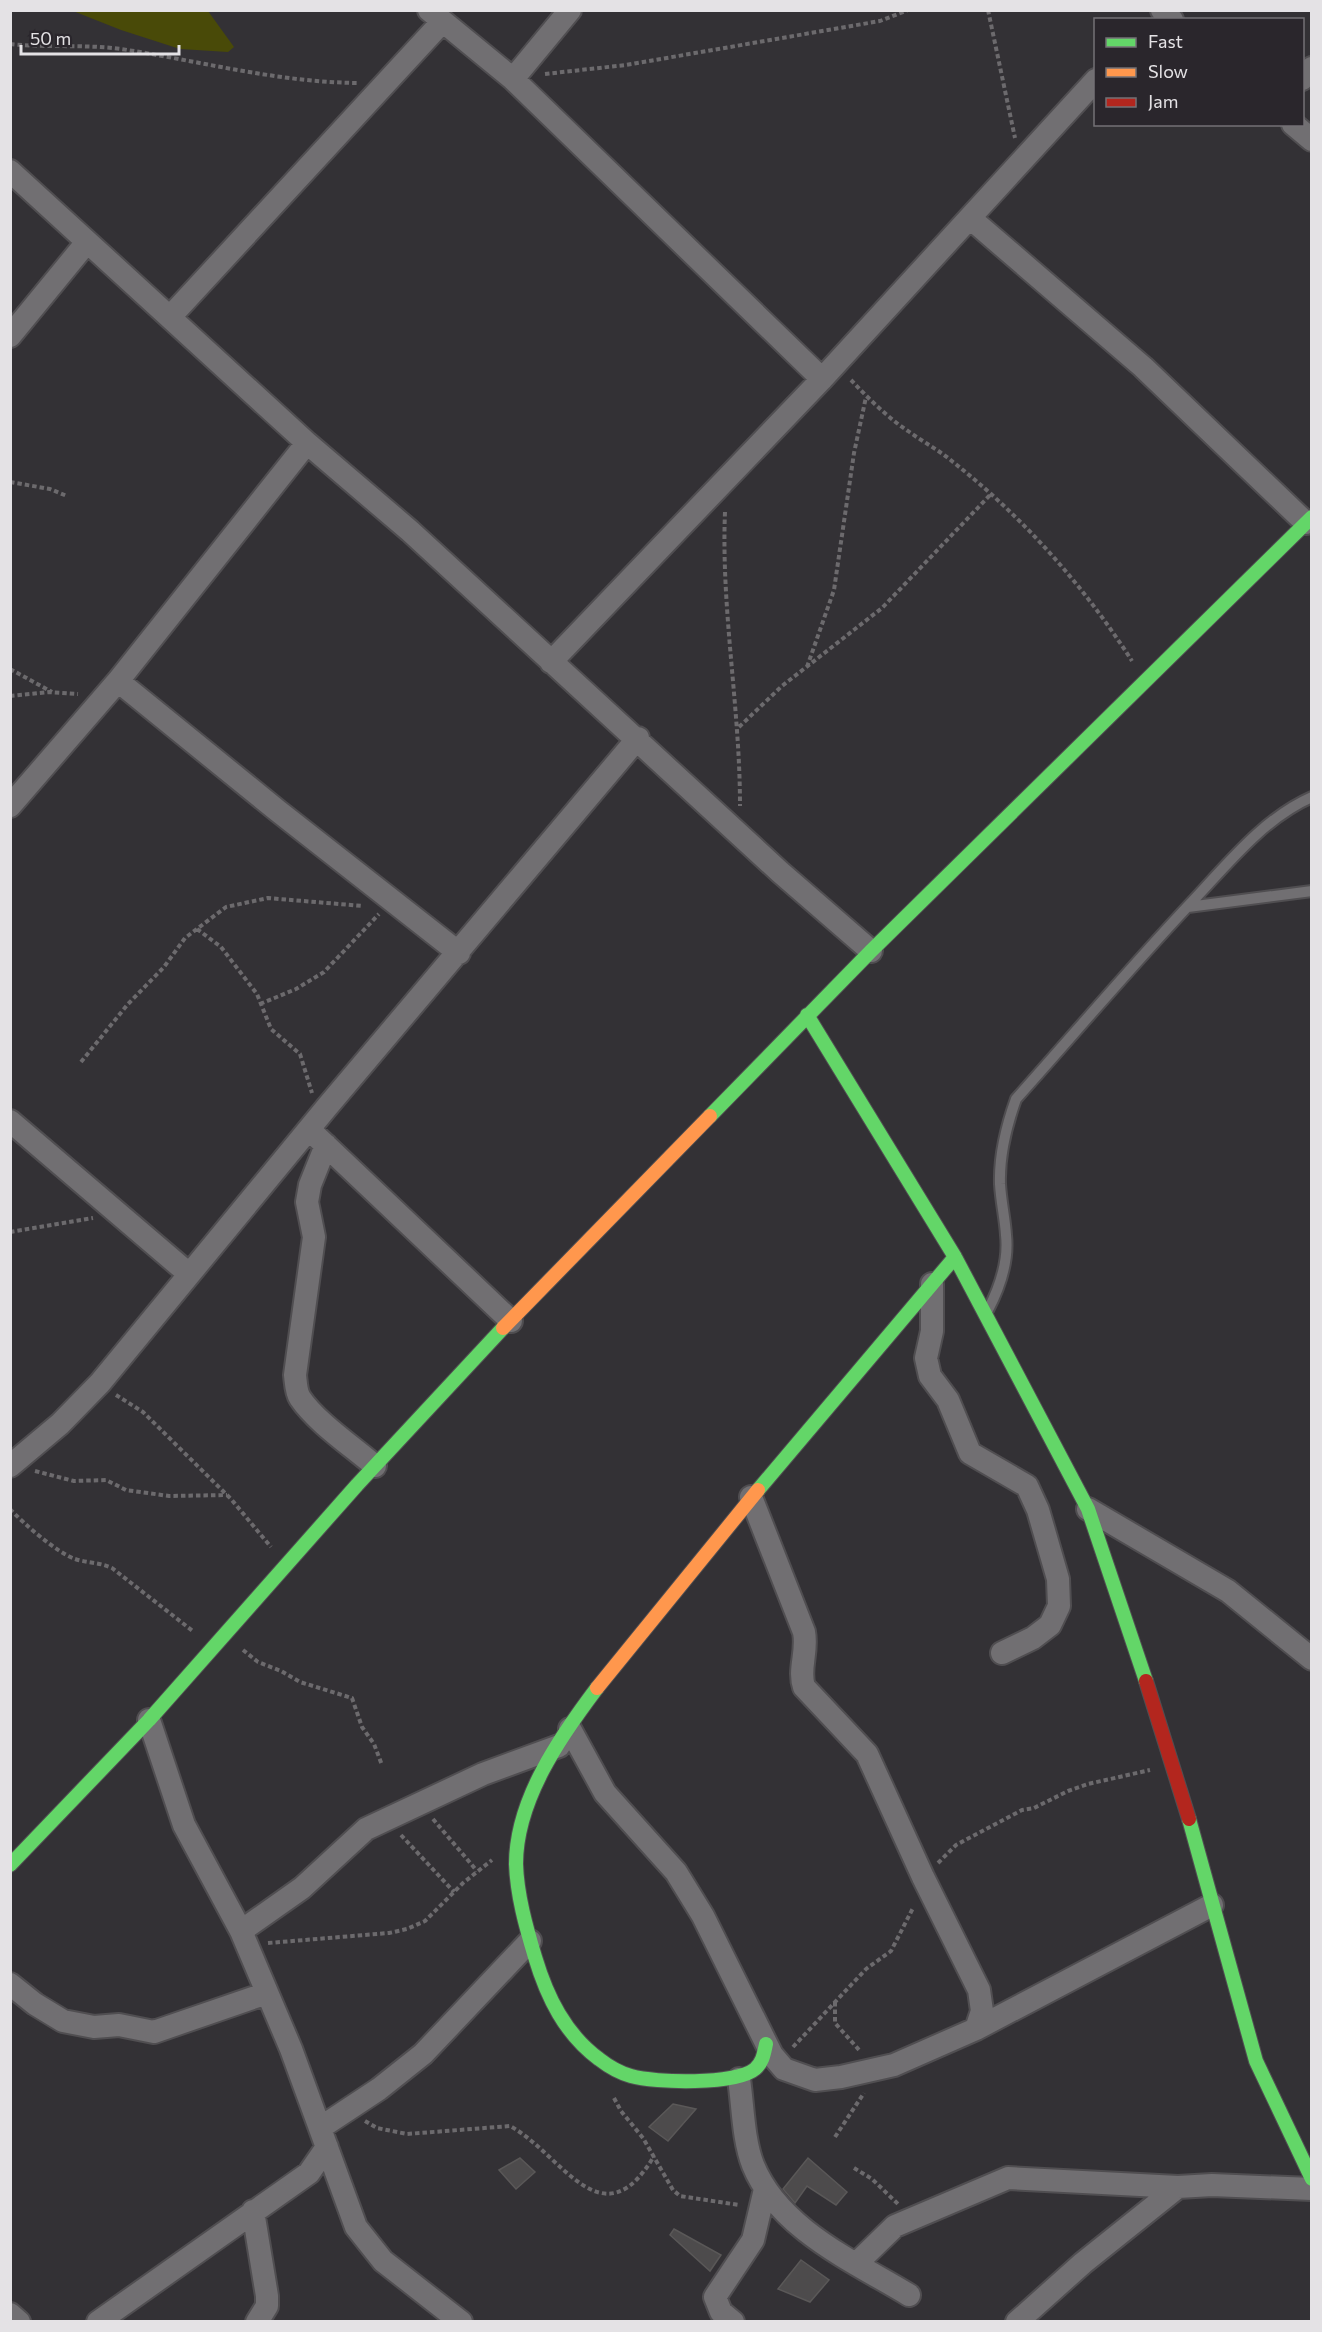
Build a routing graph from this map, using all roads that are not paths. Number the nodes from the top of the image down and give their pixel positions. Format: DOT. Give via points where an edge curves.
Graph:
graph roads {
  1 [pos="570,10"];
  2 [pos="435,16"];
  3 [pos="517,73"];
  4 [pos="1094,81"];
  5 [pos="1295,126"];
  6 [pos="1311,140"];
  7 [pos="10,171"];
  8 [pos="970,218"];
  9 [pos="87,242"];
  10 [pos="170,317"];
  11 [pos="10,336"];
  12 [pos="829,371"];
  13 [pos="307,443"];
  14 [pos="1309,520"];
  15 [pos="551,662"];
  16 [pos="118,681"];
  17 [pos="638,738"];
  18 [pos="1311,797"];
  19 [pos="10,806"];
  20 [pos="1311,891"];
  21 [pos="1188,907"];
  22 [pos="871,951"];
  23 [pos="459,953"];
  24 [pos="807,1015"];
  25 [pos="10,1121"];
  26 [pos="314,1123"];
  27 [pos="326,1145"];
  28 [pos="956,1257"];
  29 [pos="189,1274"];
  30 [pos="932,1284"];
  31 [pos="986,1314"];
  32 [pos="511,1321"];
  33 [pos="375,1466"];
  34 [pos="21,1469"];
  35 [pos="751,1497"];
  36 [pos="1088,1509"];
  37 [pos="1002,1653"];
  38 [pos="1311,1659"];
  39 [pos="149,1720"];
  40 [pos="565,1738"];
  41 [pos="10,1865"];
  42 [pos="1212,1905"];
  43 [pos="244,1938"];
  44 [pos="530,1941"];
  45 [pos="10,1984"];
  46 [pos="267,1993"];
  47 [pos="976,2029"];
  48 [pos="769,2050"];
  49 [pos="739,2079"];
  50 [pos="323,2138"];
  51 [pos="1311,2179"];
  52 [pos="1178,2187"];
  53 [pos="1311,2189"];
  54 [pos="763,2199"];
  55 [pos="253,2211"];
  56 [pos="857,2263"];
  57 [pos="909,2295"];
  58 [pos="10,2314"];
  59 [pos="19,2322"];
  60 [pos="98,2322"];
  61 [pos="257,2322"];
  62 [pos="461,2322"];
  63 [pos="733,2322"];
  64 [pos="1017,2322"];
  1 -- 3 [label="street"];
  2 -- 3 [label="street"];
  2 -- 10 [label="street" via="384,83"];
  3 -- 12 [label="street"];
  4 -- 8 [label="street"];
  5 -- 6 [label="street"];
  7 -- 9 [label="street"];
  8 -- 12 [label="street"];
  8 -- 14 [label="street" via="1143,367"];
  9 -- 10 [label="street"];
  9 -- 11 [label="street"];
  10 -- 13 [label="street"];
  12 -- 15 [label="street"];
  13 -- 15 [label="street" via="410,531"];
  13 -- 16 [label="street"];
  14 -- 22 [label="street"];
  15 -- 17 [label="street"];
  16 -- 19 [label="street"];
  16 -- 23 [label="street"];
  17 -- 22 [label="street"];
  17 -- 23 [label="street"];
  18 -- 21 [label="lane" via="1268,824"];
  20 -- 21 [label="lane"];
  21 -- 31 [label="lane" via="1016,1099 1004,1133 1002,1153 1000,1182 1007,1236 1004,1270"];
  22 -- 24 [label="street"];
  23 -- 26 [label="street"];
  24 -- 28 [label="street"];
  24 -- 32 [label="street"];
  25 -- 29 [label="street"];
  26 -- 27 [label="street"];
  26 -- 29 [label="street"];
  27 -- 32 [label="street"];
  27 -- 33 [label="street" via="307,1202 314,1237 296,1388 310,1409"];
  28 -- 30 [label="street"];
  28 -- 31 [label="street"];
  29 -- 34 [label="street" via="100,1383"];
  30 -- 35 [label="street"];
  30 -- 37 [label="street" via="932,1331 926,1358 930,1376 948,1400 970,1453 1027,1486 1058,1579 1059,1606 1050,1625"];
  31 -- 36 [label="street"];
  32 -- 33 [label="street"];
  33 -- 39 [label="street"];
  35 -- 40 [label="street" via="622,1655"];
  35 -- 47 [label="street" via="804,1632 804,1687 867,1754 980,1990 982,2011"];
  36 -- 38 [label="street" via="1228,1591"];
  36 -- 42 [label="street" via="1174,1765"];
  39 -- 41 [label="street"];
  39 -- 43 [label="street" via="184,1825"];
  40 -- 43 [label="street" via="366,1829"];
  40 -- 44 [label="street" via="533,1792 516,1852"];
  40 -- 48 [label="street" via="605,1793 676,1872 703,1916"];
  42 -- 47 [label="street"];
  42 -- 51 [label="street" via="1256,2061"];
  43 -- 46 [label="street"];
  44 -- 49 [label="street" via="544,1987 558,2014 590,2053 613,2069 632,2077"];
  44 -- 50 [label="street" via="423,2054 346,2111"];
  45 -- 46 [label="street" via="63,2021 154,2032"];
  46 -- 50 [label="street"];
  47 -- 48 [label="street" via="894,2065 815,2080 784,2069"];
  48 -- 49 [label="street" via="754,2070"];
  49 -- 54 [label="street" via="752,2163"];
  50 -- 55 [label="street" via="309,2173"];
  50 -- 62 [label="street" via="349,2211 368,2245"];
  52 -- 53 [label="street"];
  52 -- 56 [label="street" via="1008,2178 885,2234"];
  52 -- 64 [label="street"];
  54 -- 56 [label="street" via="835,2252"];
  54 -- 63 [label="street" via="753,2240 715,2297 721,2312"];
  55 -- 60 [label="street"];
  55 -- 61 [label="street" via="267,2296 267,2306"];
  56 -- 57 [label="street"];
  58 -- 59 [label="street"];
}
